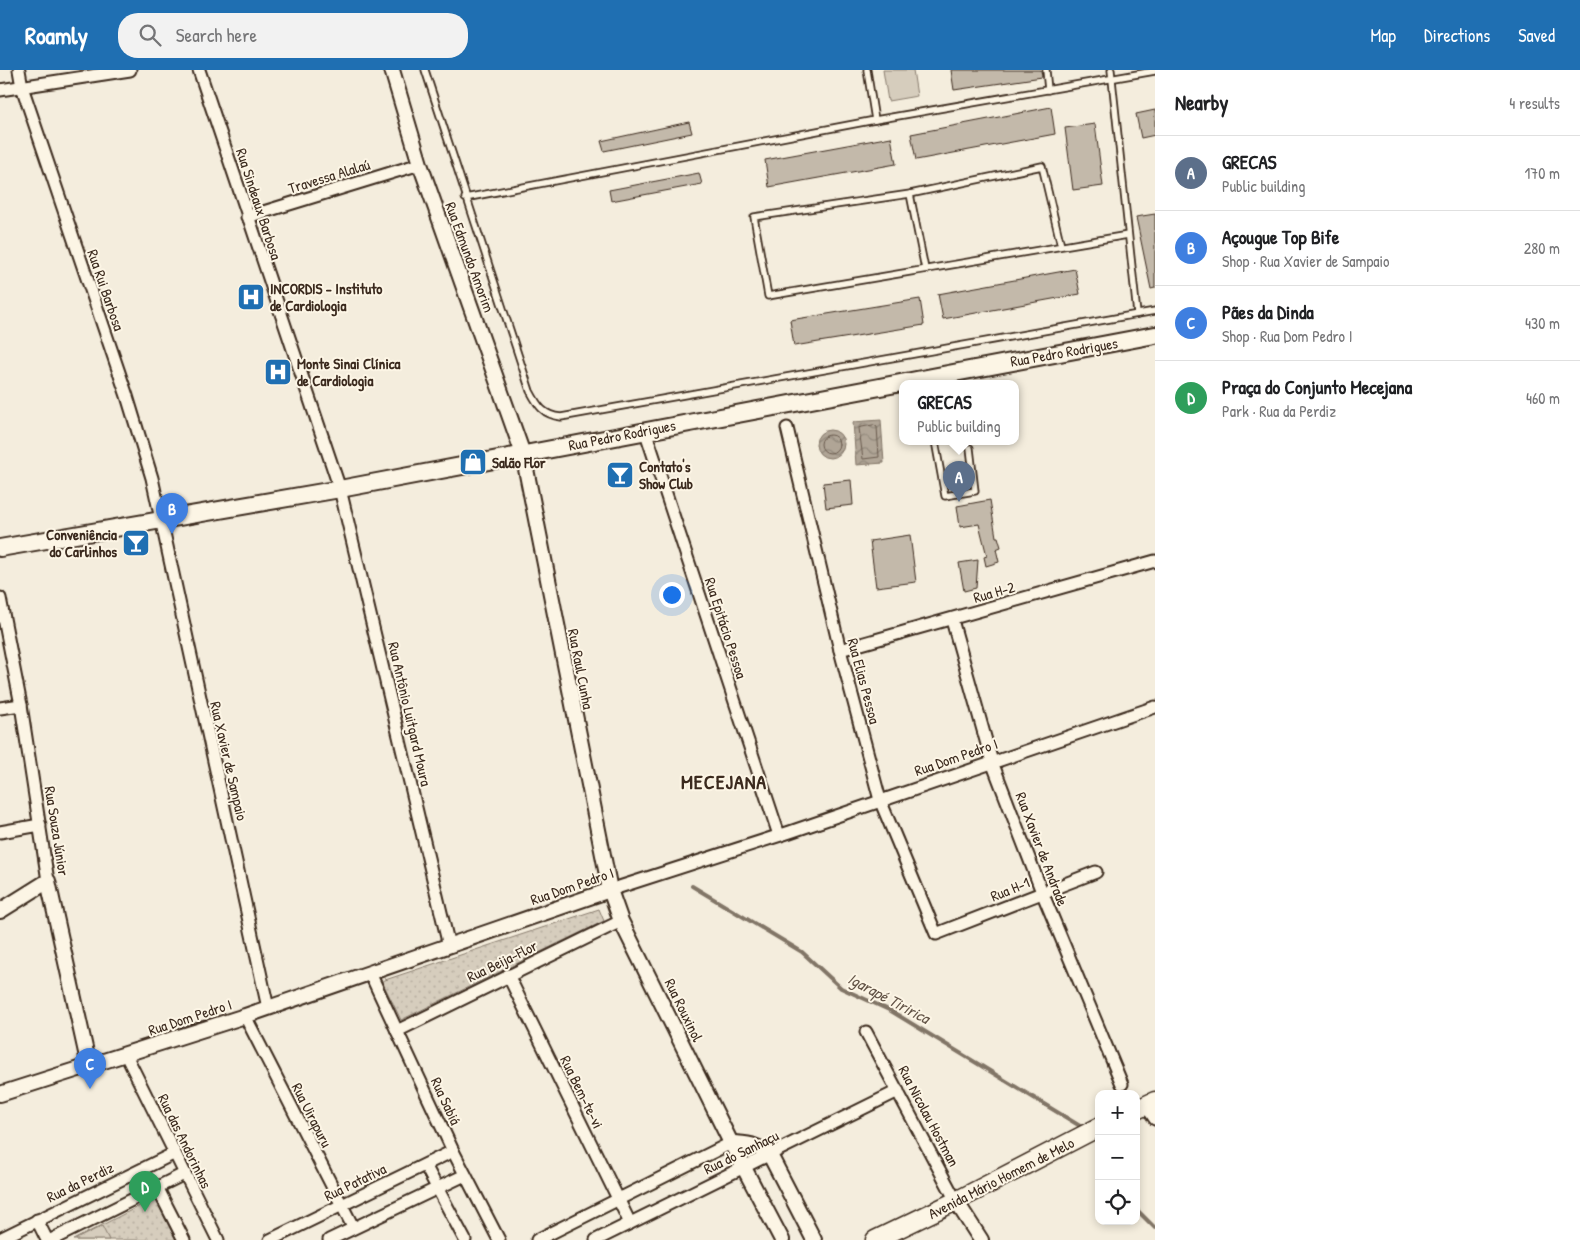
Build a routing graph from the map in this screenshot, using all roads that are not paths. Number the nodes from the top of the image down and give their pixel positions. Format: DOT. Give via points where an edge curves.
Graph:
graph roads {
  1 [pos="19,70"];
  2 [pos="130,70"];
  3 [pos="199,70"];
  4 [pos="392,70"];
  5 [pos="425,70"];
  6 [pos="868,70"];
  7 [pos="1046,70"];
  8 [pos="1111,70"];
  9 [pos="1153,71"];
  10 [pos="1112,79"];
  11 [pos="22,87"];
  12 [pos="0,90"];
  13 [pos="1048,90"];
  14 [pos="875,120"];
  15 [pos="420,164"];
  16 [pos="910,194"];
  17 [pos="465,198"];
  18 [pos="248,217"];
  19 [pos="1128,235"];
  20 [pos="1061,246"];
  21 [pos="925,269"];
  22 [pos="1155,311"];
  23 [pos="1136,314"];
  24 [pos="1155,335"];
  25 [pos="924,380"];
  26 [pos="899,384"];
  27 [pos="787,428"];
  28 [pos="645,430"];
  29 [pos="936,445"];
  30 [pos="970,448"];
  31 [pos="523,454"];
  32 [pos="340,488"];
  33 [pos="160,520"];
  34 [pos="0,548"];
  35 [pos="1155,560"];
  36 [pos="0,598"];
  37 [pos="952,620"];
  38 [pos="840,650"];
  39 [pos="21,705"];
  40 [pos="1155,707"];
  41 [pos="0,708"];
  42 [pos="992,762"];
  43 [pos="880,800"];
  44 [pos="40,825"];
  45 [pos="0,832"];
  46 [pos="779,835"];
  47 [pos="1096,872"];
  48 [pos="48,881"];
  49 [pos="610,890"];
  50 [pos="1042,892"];
  51 [pos="0,911"];
  52 [pos="621,920"];
  53 [pos="936,934"];
  54 [pos="449,946"];
  55 [pos="370,973"];
  56 [pos="508,975"];
  57 [pos="268,1008"];
  58 [pos="245,1016"];
  59 [pos="397,1031"];
  60 [pos="866,1032"];
  61 [pos="126,1055"];
  62 [pos="89,1066"];
  63 [pos="1122,1084"];
  64 [pos="898,1091"];
  65 [pos="0,1094"];
  66 [pos="1095,1129"];
  67 [pos="731,1143"];
  68 [pos="453,1151"];
  69 [pos="173,1154"];
  70 [pos="770,1155"];
  71 [pos="425,1166"];
  72 [pos="744,1168"];
  73 [pos="184,1174"];
  74 [pos="466,1175"];
  75 [pos="157,1186"];
  76 [pos="438,1189"];
  77 [pos="618,1199"];
  78 [pos="956,1201"];
  79 [pos="341,1205"];
  80 [pos="37,1220"];
  81 [pos="630,1223"];
  82 [pos="354,1227"];
  83 [pos="0,1239"];
  84 [pos="47,1240"];
  85 [pos="51,1240"];
  86 [pos="184,1240"];
  87 [pos="218,1240"];
  88 [pos="270,1240"];
  89 [pos="328,1240"];
  90 [pos="465,1240"];
  91 [pos="499,1240"];
  92 [pos="537,1240"];
  93 [pos="596,1240"];
  94 [pos="782,1240"];
  95 [pos="814,1240"];
  96 [pos="875,1240"];
  97 [pos="982,1240"];
  1 -- 11 [label="street, Rua Rui Barbosa"];
  2 -- 11 [label="street"];
  3 -- 18 [label="street, Rua Sindeaux Barbosa"];
  4 -- 15 [label="street, Rua Edmundo Amorim"];
  5 -- 17 [label="lane"];
  6 -- 14 [label="lane"];
  7 -- 13 [label="lane"];
  8 -- 10 [label="lane"];
  9 -- 10 [label="lane"];
  10 -- 13 [label="lane"];
  10 -- 19 [label="lane"];
  11 -- 12 [label="street"];
  11 -- 33 [label="street, Rua Rui Barbosa" via="127,396 152,478"];
  13 -- 14 [label="lane"];
  14 -- 17 [label="lane"];
  15 -- 18 [label="street, Travessa Alalaú"];
  15 -- 31 [label="street, Rua Edmundo Amorim"];
  16 -- 20 [label="lane" via="1042,166"];
  16 -- 21 [label="lane"];
  16 -- 21 [label="lane" via="754,217 768,296"];
  17 -- 23 [label="lane" via="530,391 542,411 561,418"];
  18 -- 32 [label="street, Rua Sindeaux Barbosa"];
  19 -- 20 [label="lane"];
  19 -- 23 [label="lane"];
  20 -- 21 [label="lane"];
  22 -- 23 [label="lane"];
  24 -- 25 [label="main road, Rua Pedro Rodrigues"];
  26 -- 28 [label="main road, Rua Pedro Rodrigues"];
  27 -- 38 [label="street, Rua Elias Pessoa"];
  28 -- 31 [label="main road, Rua Pedro Rodrigues"];
  28 -- 46 [label="street, Rua Epitácio Pessoa"];
  29 -- 30 [label="lane" via="945,496 975,490"];
  31 -- 32 [label="main road, Rua Pedro Rodrigues"];
  31 -- 49 [label="street, Rua Raul Cunha"];
  32 -- 33 [label="main road, Rua Pedro Rodrigues"];
  32 -- 54 [label="street, Rua Antônio Luitgard Moura"];
  33 -- 34 [label="main road, Rua Pedro Rodrigues"];
  33 -- 57 [label="street, Rua Xavier de Sampaio"];
  35 -- 37 [label="street, Rua H-2"];
  36 -- 39 [label="street, Rua Souza Júnior"];
  37 -- 38 [label="street, Rua H-2"];
  37 -- 42 [label="street, Rua Xavier de Andrade"];
  38 -- 43 [label="street, Rua Elias Pessoa"];
  39 -- 41 [label="street"];
  39 -- 44 [label="street, Rua Souza Júnior"];
  40 -- 42 [label="street, Rua Dom Pedro I"];
  42 -- 43 [label="street, Rua Dom Pedro I"];
  42 -- 50 [label="street, Rua Xavier de Andrade"];
  43 -- 46 [label="street, Rua Dom Pedro I"];
  43 -- 53 [label="street, Rua Elias Pessoa"];
  44 -- 45 [label="street"];
  44 -- 48 [label="street, Rua Souza Júnior"];
  46 -- 49 [label="street, Rua Dom Pedro I"];
  47 -- 50 [label="street, Rua H-1"];
  48 -- 51 [label="street"];
  48 -- 62 [label="street, Rua Souza Júnior"];
  49 -- 52 [label="street, Rua Rouxinol"];
  49 -- 54 [label="street, Rua Dom Pedro I"];
  50 -- 53 [label="street, Rua H-1"];
  50 -- 63 [label="street, Rua Xavier de Andrade"];
  52 -- 56 [label="street, Rua Beija-Flor"];
  52 -- 67 [label="street, Rua Rouxinol"];
  54 -- 55 [label="street, Rua Dom Pedro I"];
  55 -- 57 [label="street, Rua Dom Pedro I"];
  55 -- 59 [label="street, Rua Sabiá"];
  56 -- 59 [label="street, Rua Beija-Flor"];
  56 -- 77 [label="street, Rua Bem-te-vi"];
  57 -- 58 [label="street, Rua Dom Pedro I"];
  58 -- 61 [label="street, Rua Dom Pedro I"];
  58 -- 79 [label="street, Rua Uirapuru"];
  59 -- 68 [label="street, Rua Sabiá"];
  60 -- 64 [label="street, Rua Nicolau Hostman"];
  61 -- 62 [label="street, Rua Dom Pedro I"];
  61 -- 69 [label="street, Rua das Andorinhas"];
  62 -- 65 [label="street, Rua Dom Pedro I"];
  64 -- 70 [label="street, Rua do Sanhaçu"];
  64 -- 78 [label="street, Rua Nicolau Hostman"];
  66 -- 78 [label="main road, Avenida Mário Homem de Melo"];
  67 -- 70 [label="street" via="758,1146"];
  67 -- 72 [label="street, Rua Rouxinol"];
  67 -- 77 [label="street, Rua do Sanhaçu"];
  68 -- 71 [label="street, Rua Patativa"];
  68 -- 74 [label="street, Rua Sabiá"];
  69 -- 73 [label="street, Rua das Andorinhas"];
  69 -- 80 [label="street, Rua da Perdiz"];
  70 -- 72 [label="street, Rua do Sanhaçu"];
  70 -- 95 [label="street"];
  71 -- 76 [label="street"];
  71 -- 79 [label="street, Rua Patativa"];
  72 -- 81 [label="street, Rua do Sanhaçu"];
  72 -- 94 [label="street, Rua Rouxinol"];
  73 -- 75 [label="street"];
  73 -- 87 [label="street, Rua das Andorinhas"];
  74 -- 76 [label="street"];
  74 -- 91 [label="street, Rua Sabiá"];
  75 -- 85 [label="street"];
  75 -- 86 [label="street"];
  76 -- 82 [label="street"];
  76 -- 90 [label="street"];
  77 -- 81 [label="street, Rua Bem-te-vi"];
  77 -- 92 [label="street, Rua do Sanhaçu"];
  78 -- 96 [label="main road, Avenida Mário Homem de Melo"];
  78 -- 97 [label="street, Rua Nicolau Hostman"];
  79 -- 82 [label="street, Rua Uirapuru"];
  79 -- 88 [label="street, Rua Patativa"];
  80 -- 83 [label="street, Rua da Perdiz"];
  80 -- 84 [label="street"];
  81 -- 93 [label="street, Rua do Sanhaçu"];
  82 -- 89 [label="street"];
}
